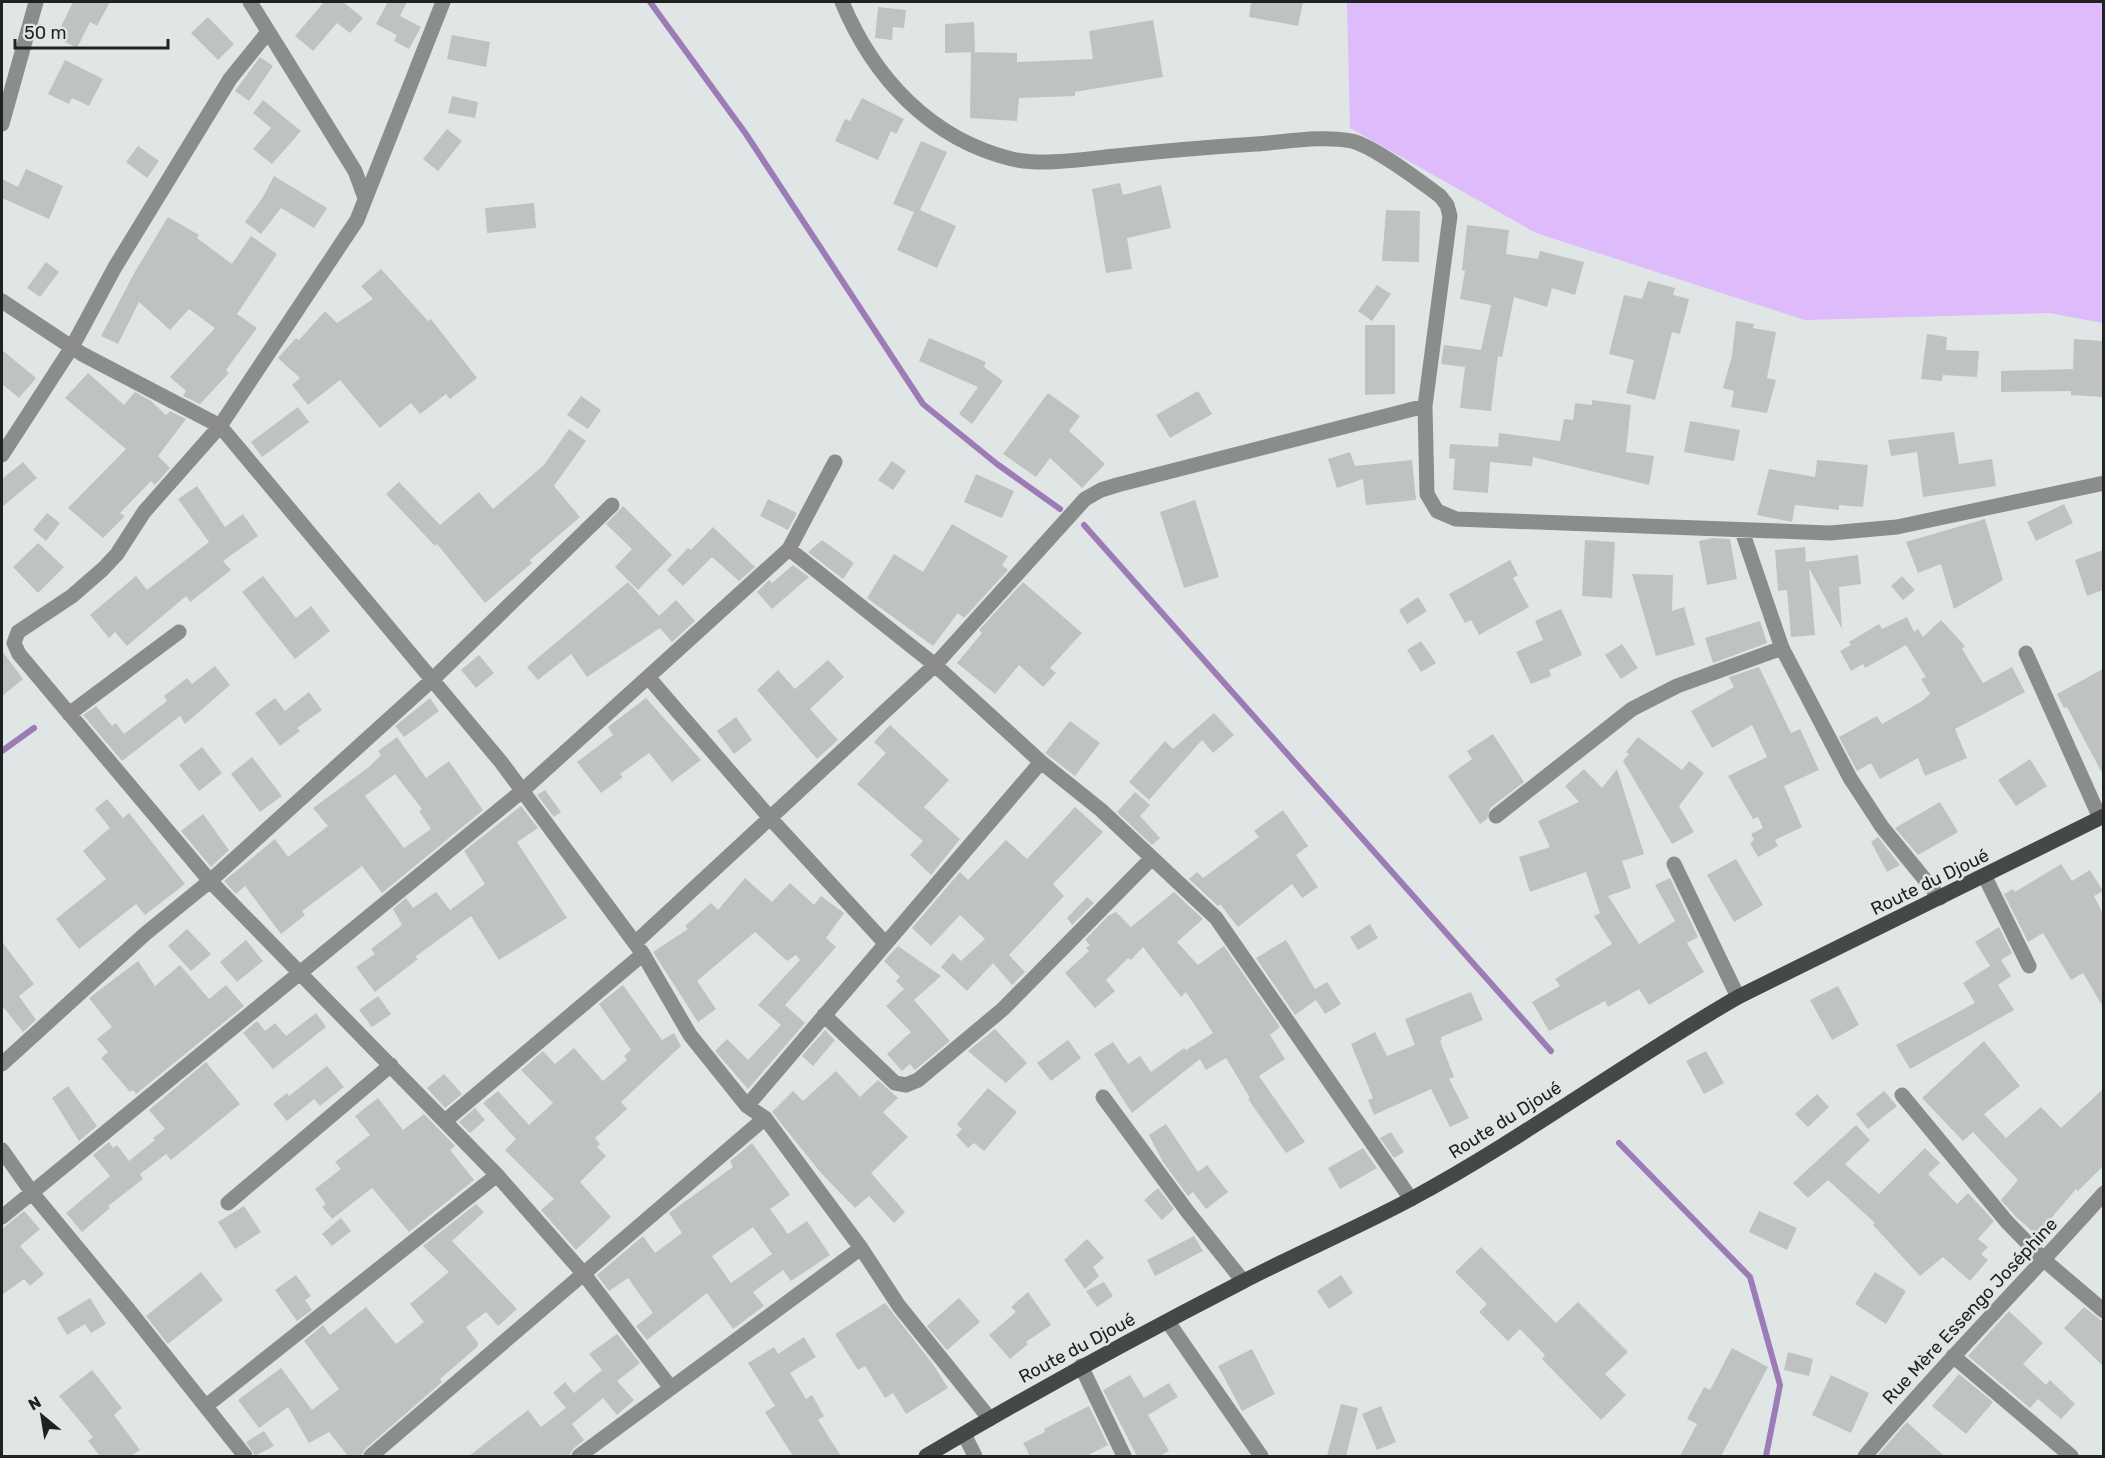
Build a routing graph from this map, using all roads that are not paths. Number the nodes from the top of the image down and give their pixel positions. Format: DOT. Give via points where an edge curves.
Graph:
graph roads {
  1 [pos="36,2"];
  2 [pos="250,2"];
  3 [pos="443,2"];
  4 [pos="842,2"];
  5 [pos="268,32"];
  6 [pos="2,124"];
  7 [pos="365,198"];
  8 [pos="2,301"];
  9 [pos="72,347"];
  10 [pos="1425,406"];
  11 [pos="220,426"];
  12 [pos="2,454"];
  13 [pos="836,462"];
  14 [pos="2103,483"];
  15 [pos="612,505"];
  16 [pos="1742,531"];
  17 [pos="789,549"];
  18 [pos="18,632"];
  19 [pos="179,632"];
  20 [pos="2,638"];
  21 [pos="1782,648"];
  22 [pos="2026,653"];
  23 [pos="935,665"];
  24 [pos="648,677"];
  25 [pos="432,680"];
  26 [pos="69,714"];
  27 [pos="1041,762"];
  28 [pos="522,791"];
  29 [pos="1496,816"];
  30 [pos="2102,817"];
  31 [pos="770,818"];
  32 [pos="1152,858"];
  33 [pos="1674,864"];
  34 [pos="1985,877"];
  35 [pos="210,881"];
  36 [pos="1940,898"];
  37 [pos="885,943"];
  38 [pos="639,948"];
  39 [pos="2029,966"];
  40 [pos="301,974"];
  41 [pos="1738,997"];
  42 [pos="824,1015"];
  43 [pos="2,1064"];
  44 [pos="391,1065"];
  45 [pos="1902,1095"];
  46 [pos="1103,1097"];
  47 [pos="747,1106"];
  48 [pos="765,1118"];
  49 [pos="445,1121"];
  50 [pos="2,1150"];
  51 [pos="497,1175"];
  52 [pos="2103,1193"];
  53 [pos="33,1194"];
  54 [pos="1411,1199"];
  55 [pos="228,1203"];
  56 [pos="2,1217"];
  57 [pos="861,1248"];
  58 [pos="2044,1260"];
  59 [pos="583,1273"];
  60 [pos="1243,1281"];
  61 [pos="2103,1311"];
  62 [pos="1168,1322"];
  63 [pos="1953,1356"];
  64 [pos="1081,1366"];
  65 [pos="671,1388"];
  66 [pos="206,1406"];
  67 [pos="990,1419"];
  68 [pos="964,1434"];
  69 [pos="245,1456"];
  70 [pos="371,1456"];
  71 [pos="579,1456"];
  72 [pos="926,1456"];
  73 [pos="975,1456"];
  74 [pos="1124,1456"];
  75 [pos="1261,1456"];
  76 [pos="1865,1456"];
  77 [pos="2072,1456"];
  1 -- 6 [label="street"];
  2 -- 5 [label="street"];
  3 -- 7 [label="street"];
  4 -- 10 [label="street" via="879,70 911,107 960,139 1013,159 1064,161 1195,148 1352,141 1431,190 1447,205 1450,216"];
  5 -- 7 [label="street" via="355,171"];
  5 -- 9 [label="street" via="230,79 115,267"];
  7 -- 11 [label="street" via="357,220"];
  8 -- 9 [label="street"];
  9 -- 11 [label="street"];
  9 -- 12 [label="street"];
  10 -- 16 [label="street" via="1427,494 1437,511 1456,519"];
  10 -- 23 [label="street" via="1101,490 1085,499"];
  11 -- 18 [label="street" via="144,512 103,569 72,596"];
  11 -- 25 [label="street"];
  13 -- 17 [label="street"];
  14 -- 16 [label="street" via="1897,527 1830,533"];
  15 -- 25 [label="street"];
  16 -- 21 [label="street"];
  17 -- 23 [label="street"];
  17 -- 24 [label="street"];
  18 -- 20 [label="street"];
  18 -- 26 [label="street" via="14,643 19,654"];
  19 -- 26 [label="street"];
  21 -- 29 [label="street" via="1677,686 1632,709"];
  21 -- 36 [label="street" via="1850,778 1882,827"];
  22 -- 30 [label="street"];
  23 -- 27 [label="street"];
  23 -- 31 [label="street"];
  24 -- 28 [label="street"];
  24 -- 31 [label="street"];
  25 -- 28 [label="street"];
  25 -- 35 [label="street"];
  26 -- 35 [label="street"];
  27 -- 32 [label="street"];
  27 -- 37 [label="street"];
  28 -- 38 [label="street"];
  28 -- 40 [label="street"];
  30 -- 34 [label="main road, Route du Djoué"];
  31 -- 37 [label="street"];
  31 -- 38 [label="street"];
  32 -- 42 [label="street" via="1004,1009 906,1086 895,1083"];
  32 -- 54 [label="street" via="1216,918"];
  33 -- 41 [label="street"];
  34 -- 36 [label="main road, Route du Djoué"];
  34 -- 39 [label="street"];
  35 -- 40 [label="street"];
  35 -- 43 [label="street" via="145,934"];
  36 -- 41 [label="main road, Route du Djoué"];
  37 -- 42 [label="street"];
  38 -- 47 [label="street" via="690,1035"];
  38 -- 49 [label="street"];
  40 -- 44 [label="street"];
  40 -- 53 [label="street"];
  41 -- 54 [label="main road, Route du Djoué"];
  42 -- 47 [label="street"];
  44 -- 49 [label="street"];
  44 -- 55 [label="street"];
  45 -- 58 [label="street" via="2007,1222"];
  46 -- 60 [label="street"];
  47 -- 48 [label="street"];
  48 -- 57 [label="street"];
  48 -- 59 [label="street"];
  49 -- 51 [label="street"];
  50 -- 53 [label="street"];
  51 -- 59 [label="street"];
  51 -- 66 [label="street"];
  52 -- 58 [label="street, Rue Mère Essengo Joséphine"];
  53 -- 56 [label="street"];
  53 -- 66 [label="street"];
  54 -- 60 [label="main road, Route du Djoué"];
  57 -- 65 [label="street"];
  57 -- 67 [label="street" via="899,1306"];
  58 -- 61 [label="street"];
  58 -- 63 [label="street, Rue Mère Essengo Joséphine"];
  59 -- 65 [label="street"];
  59 -- 70 [label="street"];
  60 -- 62 [label="main road, Route du Djoué"];
  62 -- 64 [label="main road, Route du Djoué"];
  62 -- 75 [label="street"];
  63 -- 76 [label="street, Rue Mère Essengo Joséphine"];
  63 -- 77 [label="street"];
  64 -- 67 [label="main road, Route du Djoué"];
  64 -- 74 [label="street"];
  65 -- 71 [label="street"];
  66 -- 69 [label="street"];
  67 -- 68 [label="main road, Route du Djoué"];
  68 -- 72 [label="main road, Route du Djoué"];
  68 -- 73 [label="street"];
}
